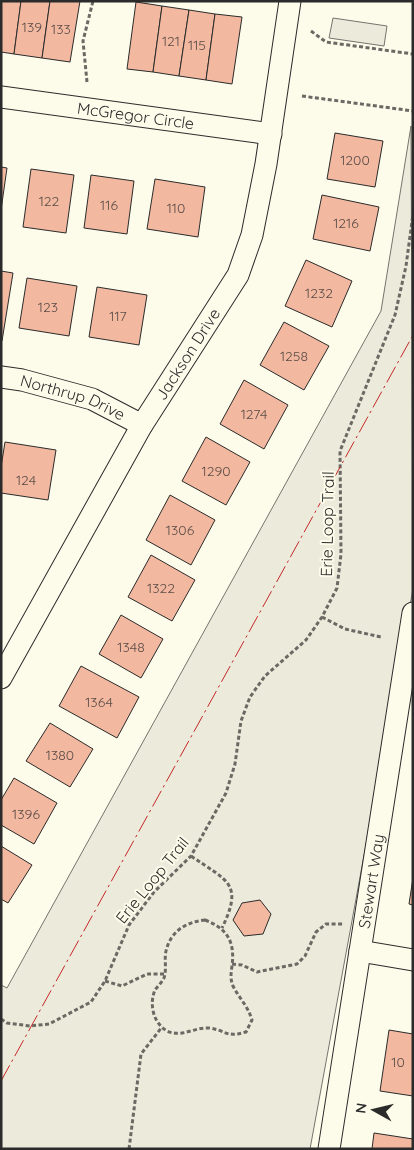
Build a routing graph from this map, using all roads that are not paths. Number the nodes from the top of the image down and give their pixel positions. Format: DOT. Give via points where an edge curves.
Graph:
graph roads {
  1 [pos="290,1"];
  2 [pos="1,97"];
  3 [pos="271,134"];
  4 [pos="1,377"];
  5 [pos="142,425"];
  6 [pos="413,613"];
  7 [pos="409,670"];
  8 [pos="1,678"];
  9 [pos="360,951"];
  10 [pos="413,960"];
  11 [pos="329,1149"];
  1 -- 3 [label="street, Jackson Drive"];
  2 -- 3 [label="street, McGregor Circle"];
  3 -- 5 [label="street, Jackson Drive" via="252,235 238,275"];
  4 -- 5 [label="street, Northrup Drive" via="92,399"];
  5 -- 8 [label="street, Jackson Drive"];
  6 -- 7 [label="street, Stewart Way"];
  7 -- 9 [label="street, Stewart Way"];
  9 -- 10 [label="street"];
  9 -- 11 [label="street, Stewart Way"];
}
